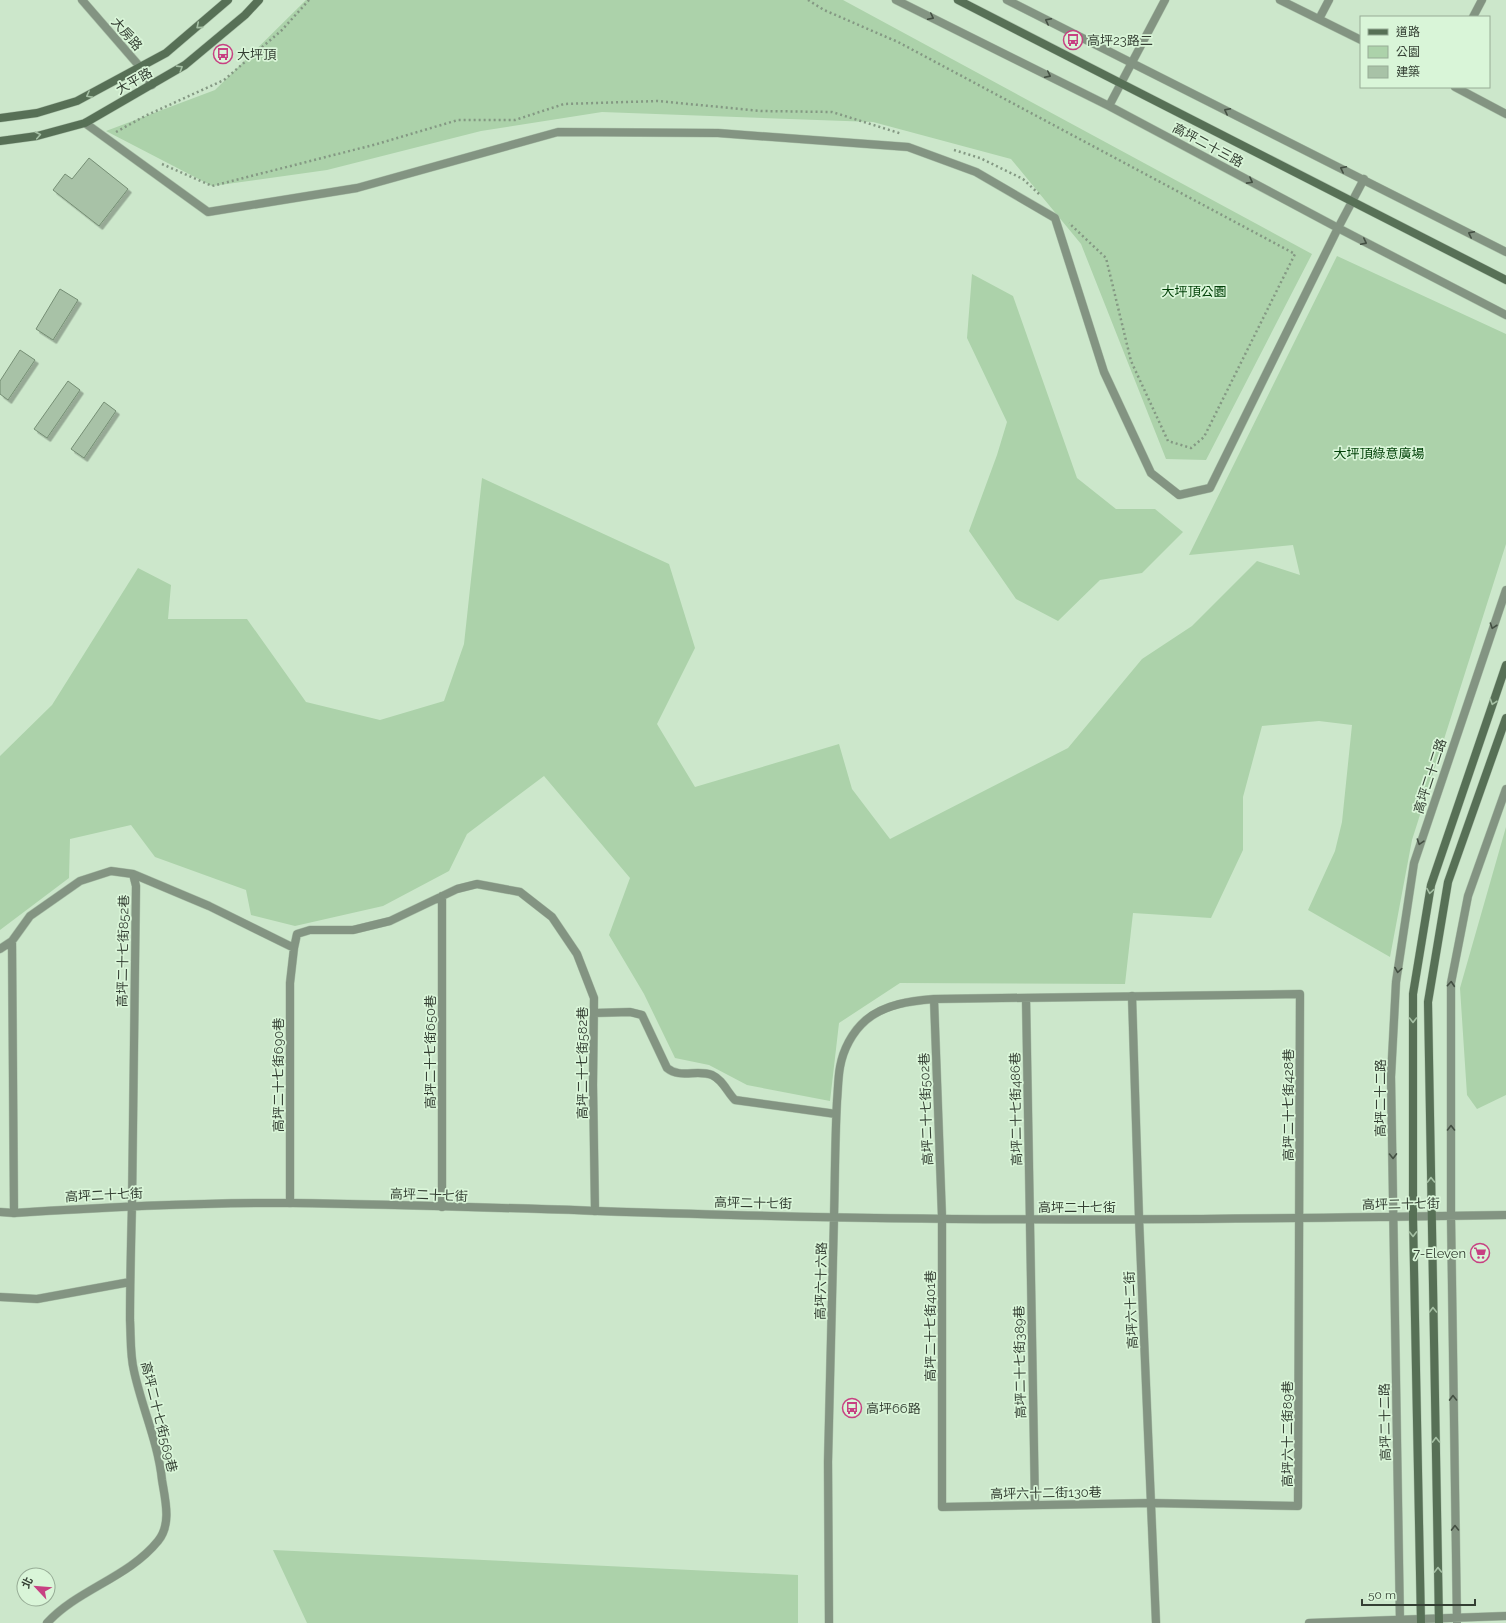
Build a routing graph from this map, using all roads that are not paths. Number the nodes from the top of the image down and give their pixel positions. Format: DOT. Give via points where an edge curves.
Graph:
graph roads {
  1 [pos="82,0"];
  2 [pos="228,0"];
  3 [pos="259,0"];
  4 [pos="896,0"];
  5 [pos="958,0"];
  6 [pos="1007,0"];
  7 [pos="1165,0"];
  8 [pos="1280,0"];
  9 [pos="1329,0"];
  10 [pos="1482,0"];
  11 [pos="1474,16"];
  12 [pos="1319,19"];
  13 [pos="1360,40"];
  14 [pos="1132,63"];
  15 [pos="140,68"];
  16 [pos="1122,83"];
  17 [pos="152,85"];
  18 [pos="1457,88"];
  19 [pos="1110,106"];
  20 [pos="1506,114"];
  21 [pos="0,118"];
  22 [pos="85,123"];
  23 [pos="0,141"];
  24 [pos="1364,179"];
  25 [pos="1353,200"];
  26 [pos="1338,228"];
  27 [pos="1506,252"];
  28 [pos="1506,280"];
  29 [pos="1506,315"];
  30 [pos="1506,590"];
  31 [pos="1506,665"];
  32 [pos="1506,718"];
  33 [pos="1506,789"];
  34 [pos="133,874"];
  35 [pos="442,896"];
  36 [pos="12,941"];
  37 [pos="294,948"];
  38 [pos="0,949"];
  39 [pos="1300,994"];
  40 [pos="1132,996"];
  41 [pos="1026,998"];
  42 [pos="934,999"];
  43 [pos="594,1013"];
  44 [pos="836,1114"];
  45 [pos="290,1203"];
  46 [pos="132,1205"];
  47 [pos="442,1207"];
  48 [pos="0,1212"];
  49 [pos="595,1212"];
  50 [pos="14,1213"];
  51 [pos="1506,1214"];
  52 [pos="1432,1216"];
  53 [pos="1451,1216"];
  54 [pos="834,1217"];
  55 [pos="942,1217"];
  56 [pos="1300,1217"];
  57 [pos="1394,1217"];
  58 [pos="1413,1217"];
  59 [pos="1139,1218"];
  60 [pos="1030,1219"];
  61 [pos="130,1282"];
  62 [pos="0,1297"];
  63 [pos="1152,1503"];
  64 [pos="1035,1505"];
  65 [pos="942,1506"];
  66 [pos="1506,1616"];
  67 [pos="1457,1620"];
  68 [pos="1421,1621"];
  69 [pos="1439,1621"];
  70 [pos="1400,1622"];
  71 [pos="47,1623"];
  72 [pos="829,1623"];
  73 [pos="1156,1623"];
  74 [pos="1309,1623"];
  1 -- 15 [label="street, 大房路"];
  2 -- 15 [label="street, 大平路, one-way" via="166,53"];
  17 -- 3 [label="street, 大平路, one-way" via="185,65 245,15"];
  4 -- 19 [label="street, 高坪二十三路, one-way"];
  5 -- 16 [label="street, 高坪二十三路"];
  14 -- 6 [label="street, one-way"];
  7 -- 14 [label="street"];
  8 -- 12 [label="street"];
  9 -- 12 [label="street"];
  10 -- 11 [label="street"];
  12 -- 13 [label="street"];
  14 -- 16 [label="street"];
  24 -- 14 [label="street, one-way"];
  15 -- 17 [label="street, 大房路"];
  15 -- 21 [label="street, 大平路, one-way" via="77,101 37,112"];
  16 -- 19 [label="street"];
  16 -- 25 [label="street, 高坪二十三路"];
  17 -- 22 [label="street, 大平路"];
  18 -- 20 [label="street"];
  19 -- 26 [label="street, 高坪二十三路, one-way"];
  23 -- 22 [label="street, 大平路, one-way" via="37,136"];
  22 -- 26 [label="street" via="208,212 357,188 558,132 718,133 908,147 976,172 1055,218 1104,372 1151,473 1179,495 1210,488"];
  24 -- 25 [label="street"];
  27 -- 24 [label="street, one-way"];
  25 -- 26 [label="street"];
  25 -- 28 [label="street, 高坪二十三路"];
  26 -- 29 [label="street, 高坪二十三路, one-way"];
  30 -- 57 [label="street, 高坪二十二路, one-way" via="1414,863 1396,982 1391,1077"];
  31 -- 58 [label="street, one-way" via="1431,885 1413,994"];
  52 -- 32 [label="street, one-way" via="1428,1002 1448,882"];
  53 -- 33 [label="street, one-way" via="1451,983 1468,896"];
  34 -- 36 [label="street" via="111,871 80,882 30,916"];
  34 -- 37 [label="street" via="209,906"];
  34 -- 46 [label="street, 高坪二十七街852巷" via="136,894"];
  35 -- 37 [label="street" via="390,921 353,930 310,930 297,934"];
  35 -- 43 [label="street, 高坪二十七街582巷" via="477,884 520,892 552,917 576,954 594,998"];
  35 -- 47 [label="street, 高坪二十七街650巷"];
  36 -- 38 [label="street"];
  36 -- 50 [label="street"];
  37 -- 45 [label="street, 高坪二十七街690巷" via="290,983"];
  39 -- 40 [label="street, 高坪六十六路"];
  39 -- 56 [label="street, 高坪二十七街428巷"];
  40 -- 41 [label="street, 高坪六十六路"];
  40 -- 59 [label="street, 高坪六十二街"];
  41 -- 42 [label="street, 高坪六十六路"];
  41 -- 60 [label="street, 高坪二十七街486巷"];
  42 -- 44 [label="street, 高坪六十六路" via="910,1001 888,1007 866,1020 852,1035 840,1067"];
  42 -- 55 [label="street, 高坪二十七街502巷"];
  43 -- 44 [label="street" via="630,1012 642,1015 667,1068 673,1073 711,1074 719,1079 735,1100"];
  43 -- 49 [label="street, 高坪二十七街582巷"];
  44 -- 54 [label="street, 高坪六十六路"];
  45 -- 46 [label="street, 高坪二十七街"];
  45 -- 47 [label="street, 高坪二十七街"];
  46 -- 50 [label="street, 高坪二十七街"];
  46 -- 61 [label="street, 高坪二十七街569巷"];
  47 -- 49 [label="street, 高坪二十七街"];
  48 -- 50 [label="street, 高坪二十七街"];
  49 -- 54 [label="street, 高坪二十七街"];
  51 -- 53 [label="street, 高坪二十七街"];
  52 -- 53 [label="street, 高坪二十七街"];
  52 -- 58 [label="street, 高坪二十七街"];
  69 -- 52 [label="street, one-way"];
  67 -- 53 [label="street, one-way"];
  54 -- 55 [label="street, 高坪二十七街"];
  54 -- 72 [label="street, 高坪六十六路" via="828,1462"];
  55 -- 60 [label="street, 高坪二十七街"];
  55 -- 65 [label="street, 高坪二十七街401巷"];
  56 -- 57 [label="street, 高坪二十七街"];
  56 -- 59 [label="street, 高坪二十七街"];
  56 -- 63 [label="street, 高坪六十二街89巷" via="1298,1506"];
  57 -- 58 [label="street, 高坪二十七街"];
  57 -- 70 [label="street, 高坪二十二路"];
  58 -- 68 [label="street, one-way"];
  59 -- 60 [label="street, 高坪二十七街"];
  59 -- 63 [label="street, 高坪六十二街"];
  60 -- 64 [label="street, 高坪二十七街389巷"];
  61 -- 62 [label="street" via="37,1299"];
  61 -- 71 [label="street, 高坪二十七街569巷" via="132,1361 160,1463 166,1526 159,1540 138,1560 60,1609"];
  63 -- 64 [label="street, 高坪六十二街130巷"];
  63 -- 73 [label="street, 高坪六十二街"];
  64 -- 65 [label="street, 高坪六十二街130巷"];
  66 -- 67 [label="street"];
  67 -- 69 [label="street"];
  68 -- 69 [label="street"];
  68 -- 70 [label="street"];
  70 -- 74 [label="street"];
}
